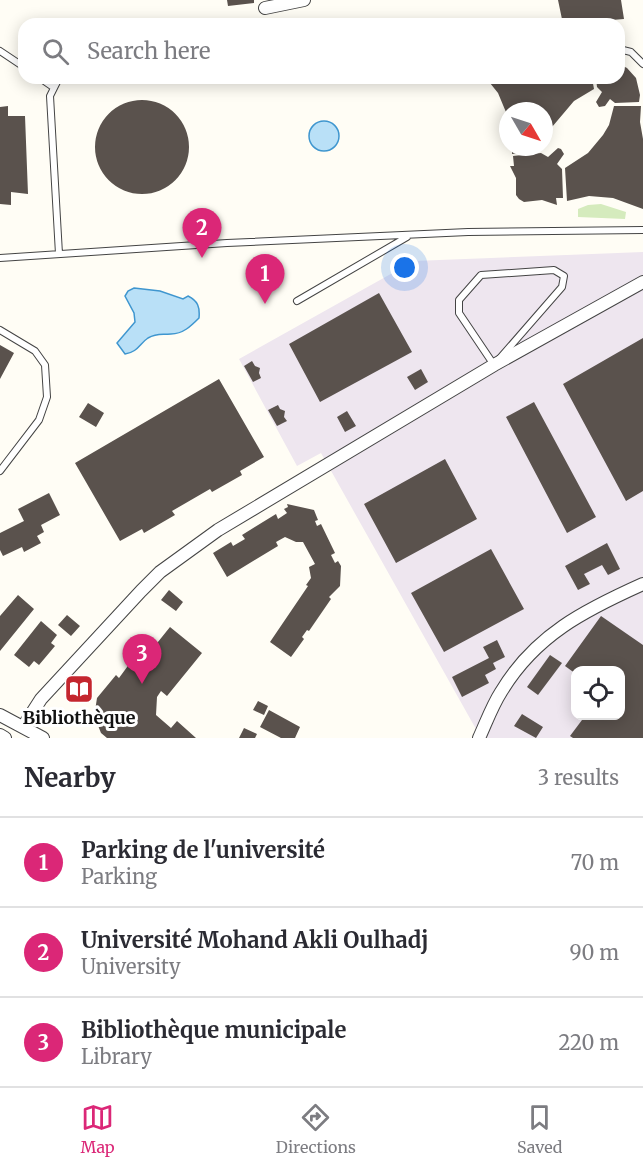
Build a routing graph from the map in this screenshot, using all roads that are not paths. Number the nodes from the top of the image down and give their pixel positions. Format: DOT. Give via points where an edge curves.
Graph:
graph roads {
  1 [pos="304,0"];
  2 [pos="265,8"];
  3 [pos="625,50"];
  4 [pos="0,51"];
  5 [pos="18,63"];
  6 [pos="643,64"];
  7 [pos="49,84"];
  8 [pos="55,84"];
  9 [pos="53,87"];
  10 [pos="643,230"];
  11 [pos="410,235"];
  12 [pos="59,254"];
  13 [pos="0,258"];
  14 [pos="643,282"];
  15 [pos="297,301"];
  16 [pos="0,330"];
  17 [pos="494,365"];
  18 [pos="0,471"];
  19 [pos="643,584"];
  20 [pos="0,715"];
  21 [pos="23,727"];
  22 [pos="0,735"];
  23 [pos="5,738"];
  24 [pos="43,738"];
  25 [pos="479,738"];
  1 -- 2 [label="street"];
  3 -- 6 [label="lane"];
  4 -- 5 [label="lane"];
  7 -- 9 [label="lane"];
  8 -- 9 [label="lane"];
  9 -- 12 [label="lane" via="50,96"];
  10 -- 11 [label="lane"];
  11 -- 12 [label="lane"];
  11 -- 15 [label="lane"];
  12 -- 13 [label="lane"];
  14 -- 17 [label="street"];
  16 -- 18 [label="lane" via="35,351 45,364 46,396 39,420"];
  17 -- 17 [label="lane" via="459,313 459,300 481,275 554,270 564,276 562,287"];
  17 -- 21 [label="street" via="218,530 168,566 41,699"];
  19 -- 25 [label="street" via="559,627 536,646 501,691"];
  20 -- 21 [label="street"];
  21 -- 24 [label="street"];
  22 -- 23 [label="street"];
}
